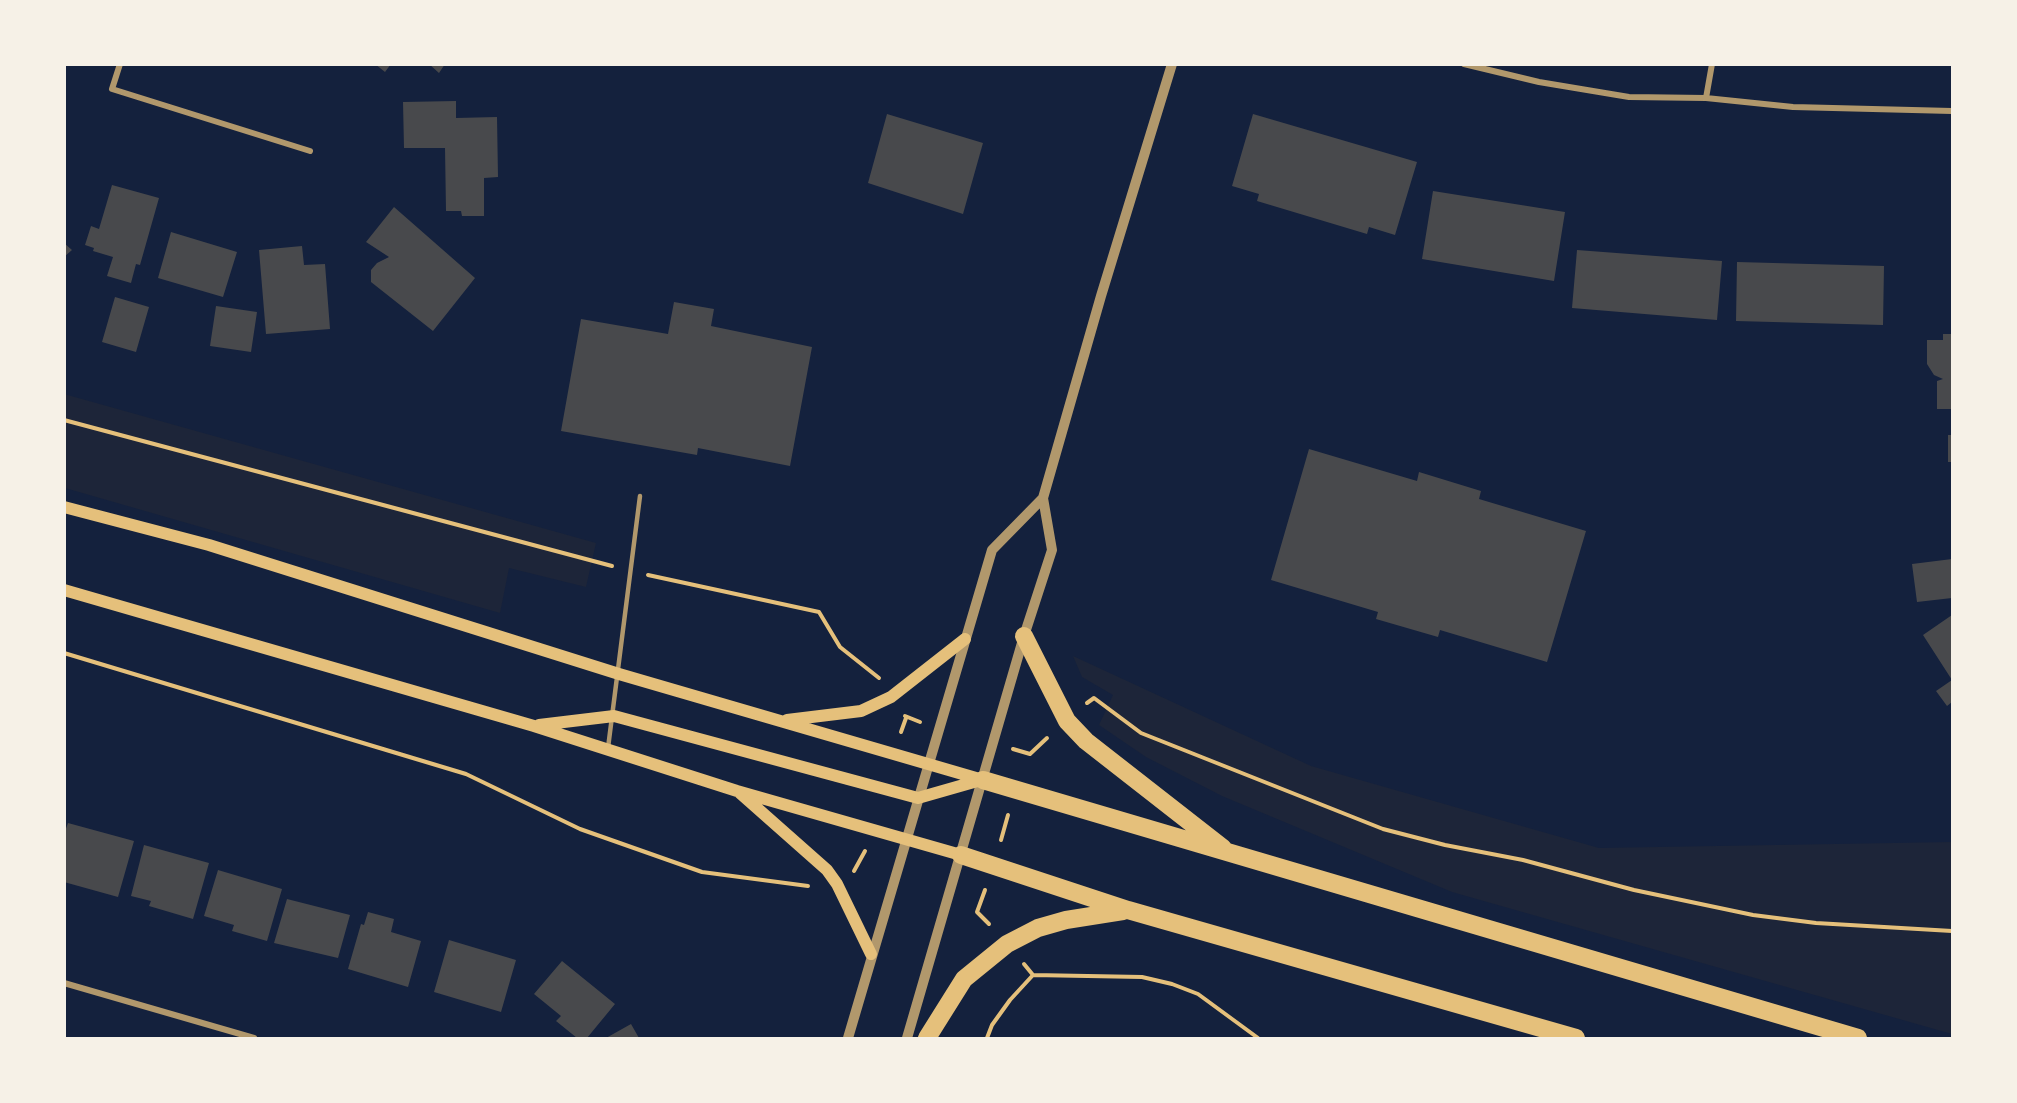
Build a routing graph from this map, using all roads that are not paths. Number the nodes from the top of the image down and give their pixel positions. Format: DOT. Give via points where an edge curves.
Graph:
graph roads {
  1 [pos="120,64"];
  2 [pos="1172,64"];
  3 [pos="1464,64"];
  4 [pos="1712,64"];
  5 [pos="1706,98"];
  6 [pos="1953,111"];
  7 [pos="310,151"];
  8 [pos="640,496"];
  9 [pos="1043,498"];
  10 [pos="64,507"];
  11 [pos="64,590"];
  12 [pos="1024,636"];
  13 [pos="965,639"];
  14 [pos="619,674"];
  15 [pos="614,716"];
  16 [pos="780,721"];
  17 [pos="534,726"];
  18 [pos="608,748"];
  19 [pos="928,763"];
  20 [pos="983,780"];
  21 [pos="737,790"];
  22 [pos="918,798"];
  23 [pos="909,839"];
  24 [pos="1231,854"];
  25 [pos="960,855"];
  26 [pos="1128,910"];
  27 [pos="871,954"];
  28 [pos="64,983"];
  29 [pos="255,1038"];
  30 [pos="848,1038"];
  31 [pos="907,1038"];
  32 [pos="927,1038"];
  33 [pos="1576,1038"];
  34 [pos="1858,1038"];
  1 -- 7 [label="street" via="112,89"];
  2 -- 9 [label="street"];
  3 -- 5 [label="street" via="1629,97"];
  4 -- 5 [label="street"];
  5 -- 6 [label="street" via="1793,107"];
  8 -- 14 [label="lane"];
  9 -- 12 [label="street" via="1052,550"];
  9 -- 13 [label="street" via="992,550"];
  10 -- 14 [label="main road" via="209,545"];
  11 -- 17 [label="main road"];
  12 -- 20 [label="street"];
  12 -- 24 [label="highway" via="1067,720 1102,754"];
  13 -- 16 [label="main road" via="891,697 861,711"];
  13 -- 19 [label="street"];
  14 -- 15 [label="lane"];
  14 -- 16 [label="main road"];
  15 -- 17 [label="main road"];
  15 -- 18 [label="lane"];
  15 -- 22 [label="main road"];
  16 -- 19 [label="main road"];
  17 -- 18 [label="main road"];
  18 -- 21 [label="main road"];
  19 -- 20 [label="main road"];
  19 -- 22 [label="street"];
  20 -- 22 [label="main road"];
  20 -- 24 [label="highway"];
  20 -- 25 [label="street"];
  21 -- 23 [label="main road"];
  21 -- 27 [label="main road" via="827,870"];
  22 -- 23 [label="street"];
  23 -- 25 [label="main road"];
  23 -- 27 [label="street"];
  24 -- 34 [label="highway"];
  25 -- 26 [label="highway"];
  25 -- 31 [label="street"];
  26 -- 32 [label="highway" via="1048,925 1007,944 964,979"];
  26 -- 33 [label="highway"];
  27 -- 30 [label="street"];
  28 -- 29 [label="street"];
}
